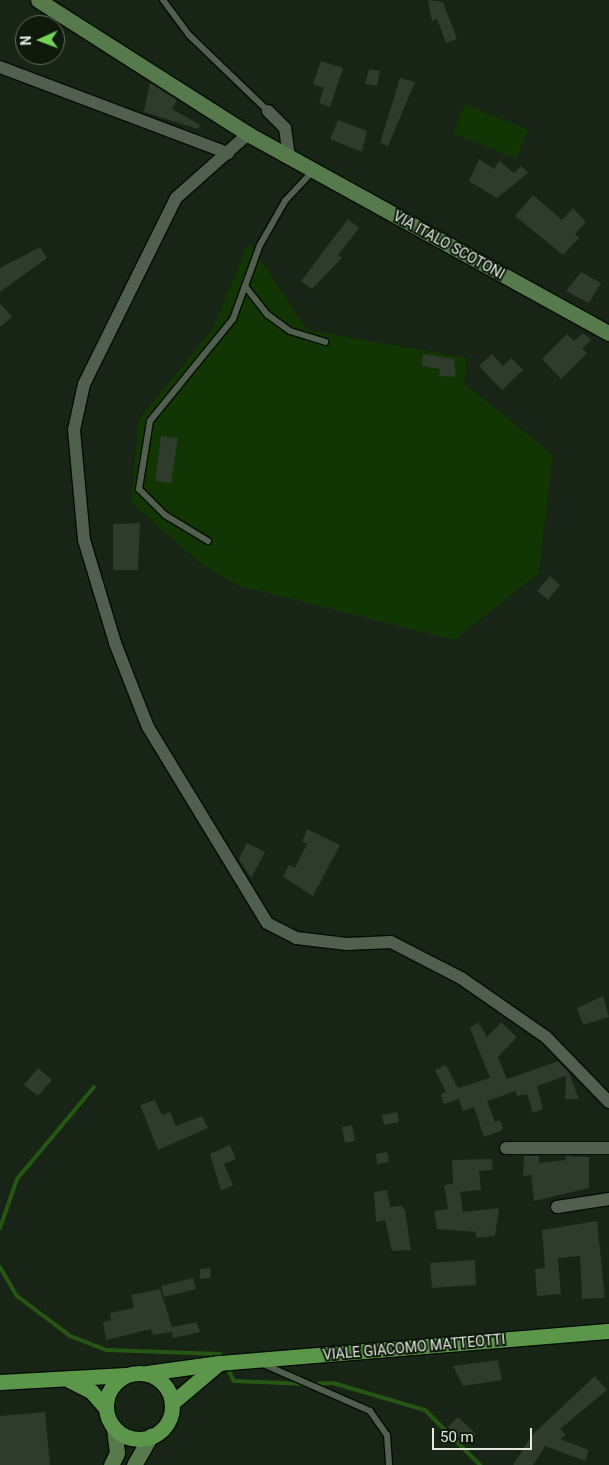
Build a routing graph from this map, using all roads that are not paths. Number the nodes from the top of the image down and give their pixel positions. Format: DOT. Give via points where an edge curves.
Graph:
graph roads {
  1 [pos="38,0"];
  2 [pos="164,0"];
  3 [pos="0,68"];
  4 [pos="268,111"];
  5 [pos="248,134"];
  6 [pos="228,153"];
  7 [pos="288,156"];
  8 [pos="313,170"];
  9 [pos="245,286"];
  10 [pos="609,334"];
  11 [pos="325,342"];
  12 [pos="208,541"];
  13 [pos="609,1102"];
  14 [pos="506,1148"];
  15 [pos="609,1148"];
  16 [pos="609,1199"];
  17 [pos="557,1207"];
  18 [pos="609,1331"];
  19 [pos="255,1360"];
  20 [pos="219,1363"];
  21 [pos="147,1373"];
  22 [pos="126,1375"];
  23 [pos="70,1380"];
  24 [pos="0,1382"];
  25 [pos="172,1403"];
  26 [pos="106,1408"];
  27 [pos="114,1427"];
  28 [pos="152,1436"];
  29 [pos="111,1465"];
  30 [pos="134,1465"];
  31 [pos="389,1465"];
  1 -- 5 [label="street, VIA ITALO SCOTONI"];
  2 -- 4 [label="lane" via="189,35"];
  3 -- 6 [label="street"];
  4 -- 7 [label="street" via="285,128"];
  5 -- 6 [label="street"];
  5 -- 7 [label="street, VIA ITALO SCOTONI"];
  6 -- 13 [label="street" via="176,198 84,384 74,430 84,540 148,727 267,923 296,938 347,944 391,942 453,974 546,1037"];
  7 -- 8 [label="street, VIA ITALO SCOTONI"];
  8 -- 9 [label="lane" via="276,216"];
  8 -- 10 [label="street, VIA ITALO SCOTONI"];
  9 -- 11 [label="lane" via="283,325"];
  9 -- 12 [label="lane" via="233,320 150,421 139,489 165,515"];
  14 -- 15 [label="street"];
  16 -- 17 [label="street"];
  18 -- 19 [label="main road, VIALE GIACOMO MATTEOTTI"];
  19 -- 20 [label="main road, VIALE GIACOMO MATTEOTTI"];
  19 -- 31 [label="lane" via="370,1411 387,1435"];
  20 -- 21 [label="main road, VIALE GIACOMO MATTEOTTI"];
  20 -- 25 [label="main road"];
  21 -- 22 [label="main road, VIALE GIACOMO MATTEOTTI"];
  21 -- 25 [label="main road" via="164,1384"];
  22 -- 23 [label="main road, VIALE GIACOMO MATTEOTTI"];
  22 -- 26 [label="main road" via="111,1388"];
  23 -- 24 [label="main road, VIALE GIACOMO MATTEOTTI"];
  23 -- 26 [label="main road" via="91,1391"];
  25 -- 28 [label="main road" via="167,1423"];
  26 -- 27 [label="main road"];
  27 -- 28 [label="main road" via="131,1438"];
  27 -- 29 [label="street" via="117,1453"];
  28 -- 30 [label="street"];
}
